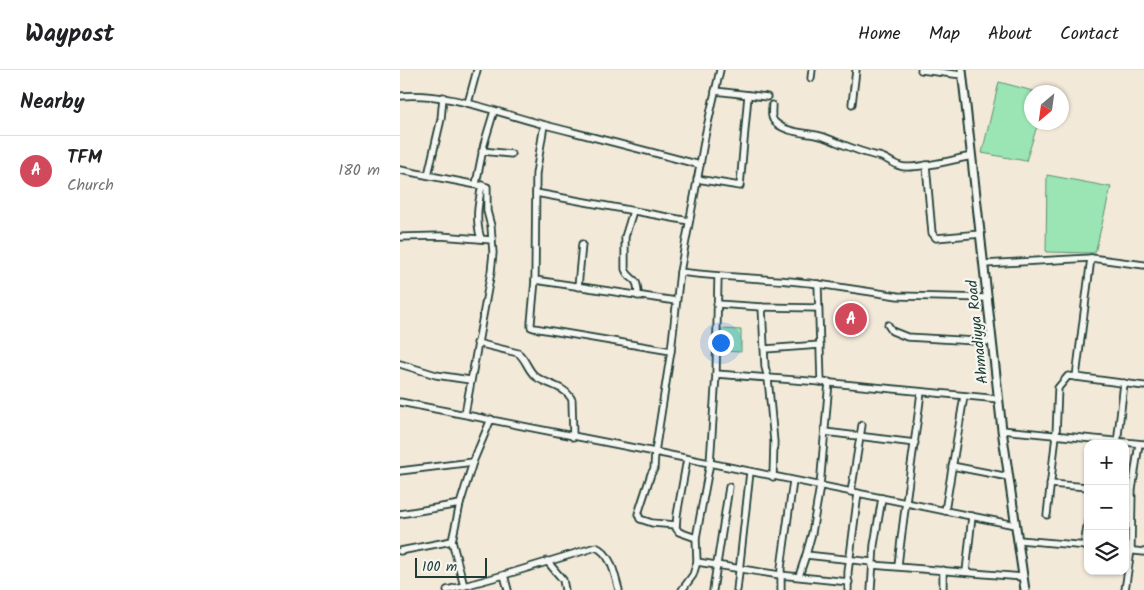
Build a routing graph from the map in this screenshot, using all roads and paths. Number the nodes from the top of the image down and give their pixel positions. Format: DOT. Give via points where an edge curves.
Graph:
graph roads {
  1 [pos="478,70"];
  2 [pos="720,70"];
  3 [pos="812,70"];
  4 [pos="856,70"];
  5 [pos="921,70"];
  6 [pos="962,72"];
  7 [pos="811,78"];
  8 [pos="715,91"];
  9 [pos="748,95"];
  10 [pos="400,96"];
  11 [pos="443,97"];
  12 [pos="767,97"];
  13 [pos="468,102"];
  14 [pos="852,104"];
  15 [pos="772,105"];
  16 [pos="494,111"];
  17 [pos="544,125"];
  18 [pos="482,151"];
  19 [pos="512,154"];
  20 [pos="972,156"];
  21 [pos="700,165"];
  22 [pos="926,165"];
  23 [pos="400,170"];
  24 [pos="428,175"];
  25 [pos="697,179"];
  26 [pos="479,185"];
  27 [pos="536,193"];
  28 [pos="633,211"];
  29 [pos="689,221"];
  30 [pos="980,234"];
  31 [pos="400,237"];
  32 [pos="481,239"];
  33 [pos="492,240"];
  34 [pos="582,244"];
  35 [pos="1091,258"];
  36 [pos="984,264"];
  37 [pos="1144,265"];
  38 [pos="680,272"];
  39 [pos="718,277"];
  40 [pos="535,280"];
  41 [pos="818,284"];
  42 [pos="578,287"];
  43 [pos="638,296"];
  44 [pos="988,298"];
  45 [pos="676,301"];
  46 [pos="717,304"];
  47 [pos="762,307"];
  48 [pos="818,308"];
  49 [pos="888,325"];
  50 [pos="992,342"];
  51 [pos="477,344"];
  52 [pos="820,345"];
  53 [pos="765,349"];
  54 [pos="671,351"];
  55 [pos="400,364"];
  56 [pos="716,374"];
  57 [pos="1076,377"];
  58 [pos="768,378"];
  59 [pos="470,380"];
  60 [pos="821,382"];
  61 [pos="829,382"];
  62 [pos="1124,383"];
  63 [pos="1144,386"];
  64 [pos="921,392"];
  65 [pos="964,396"];
  66 [pos="999,399"];
  67 [pos="400,402"];
  68 [pos="465,414"];
  69 [pos="492,419"];
  70 [pos="862,425"];
  71 [pos="1002,430"];
  72 [pos="825,432"];
  73 [pos="1056,435"];
  74 [pos="860,436"];
  75 [pos="573,437"];
  76 [pos="1095,440"];
  77 [pos="1118,440"];
  78 [pos="915,443"];
  79 [pos="1141,444"];
  80 [pos="656,452"];
  81 [pos="687,459"];
  82 [pos="473,462"];
  83 [pos="710,463"];
  84 [pos="952,466"];
  85 [pos="400,471"];
  86 [pos="750,472"];
  87 [pos="773,477"];
  88 [pos="1009,477"];
  89 [pos="793,481"];
  90 [pos="1050,484"];
  91 [pos="729,486"];
  92 [pos="820,486"];
  93 [pos="1129,486"];
  94 [pos="1084,487"];
  95 [pos="854,493"];
  96 [pos="882,498"];
  97 [pos="904,503"];
  98 [pos="460,504"];
  99 [pos="945,511"];
  100 [pos="400,514"];
  101 [pos="1047,515"];
  102 [pos="972,516"];
  103 [pos="676,525"];
  104 [pos="1015,525"];
  105 [pos="696,538"];
  106 [pos="1019,540"];
  107 [pos="452,541"];
  108 [pos="1084,546"];
  109 [pos="1129,550"];
  110 [pos="400,551"];
  111 [pos="1144,552"];
  112 [pos="806,556"];
  113 [pos="547,561"];
  114 [pos="850,561"];
  115 [pos="697,562"];
  116 [pos="872,564"];
  117 [pos="718,566"];
  118 [pos="898,566"];
  119 [pos="740,570"];
  120 [pos="943,570"];
  121 [pos="966,572"];
  122 [pos="504,575"];
  123 [pos="780,575"];
  124 [pos="1126,575"];
  125 [pos="799,576"];
  126 [pos="1023,577"];
  127 [pos="849,582"];
  128 [pos="464,586"];
  129 [pos="455,589"];
  130 [pos="447,590"];
  131 [pos="508,590"];
  132 [pos="565,590"];
  133 [pos="619,590"];
  134 [pos="682,590"];
  135 [pos="713,590"];
  136 [pos="737,590"];
  137 [pos="781,590"];
  138 [pos="848,590"];
  139 [pos="871,590"];
  140 [pos="943,590"];
  141 [pos="1025,590"];
  142 [pos="1125,590"];
  1 -- 13 [label="street"];
  2 -- 8 [label="street"];
  3 -- 7 [label="street"];
  4 -- 14 [label="street"];
  5 -- 6 [label="street"];
  6 -- 20 [label="street, Ahmadiyya Road"];
  8 -- 9 [label="street"];
  8 -- 21 [label="street"];
  9 -- 12 [label="street"];
  9 -- 25 [label="street" via="740,186"];
  10 -- 11 [label="street"];
  11 -- 13 [label="street"];
  11 -- 24 [label="street"];
  13 -- 16 [label="street"];
  15 -- 22 [label="street" via="774,121 787,129 823,137 899,166"];
  16 -- 17 [label="street"];
  16 -- 18 [label="street"];
  17 -- 21 [label="street"];
  17 -- 27 [label="street"];
  18 -- 19 [label="street"];
  18 -- 26 [label="street"];
  20 -- 22 [label="street"];
  20 -- 30 [label="street, Ahmadiyya Road"];
  21 -- 25 [label="street"];
  22 -- 30 [label="street" via="934,236"];
  23 -- 24 [label="street"];
  24 -- 26 [label="street"];
  25 -- 29 [label="street"];
  26 -- 32 [label="street" via="476,211"];
  26 -- 33 [label="street" via="487,187"];
  27 -- 28 [label="street"];
  27 -- 40 [label="street"];
  28 -- 29 [label="street"];
  28 -- 43 [label="street" via="625,237 625,270 638,284"];
  29 -- 38 [label="street"];
  30 -- 36 [label="street, Ahmadiyya Road"];
  31 -- 32 [label="street"];
  32 -- 33 [label="street"];
  33 -- 51 [label="street" via="491,272"];
  34 -- 42 [label="street"];
  35 -- 36 [label="street"];
  35 -- 37 [label="street"];
  35 -- 57 [label="street"];
  36 -- 44 [label="street, Ahmadiyya Road"];
  38 -- 39 [label="street"];
  38 -- 45 [label="street"];
  39 -- 41 [label="street"];
  39 -- 46 [label="street"];
  40 -- 42 [label="street"];
  40 -- 54 [label="street" via="531,327"];
  41 -- 44 [label="street" via="898,296"];
  41 -- 48 [label="street"];
  42 -- 43 [label="street"];
  43 -- 45 [label="street"];
  44 -- 50 [label="street, Ahmadiyya Road"];
  45 -- 54 [label="street"];
  46 -- 47 [label="street"];
  46 -- 56 [label="street"];
  47 -- 48 [label="street"];
  47 -- 53 [label="street"];
  48 -- 52 [label="street"];
  49 -- 50 [label="street" via="892,331 907,336"];
  50 -- 66 [label="street, Ahmadiyya Road"];
  51 -- 59 [label="street"];
  51 -- 75 [label="street" via="518,353 535,376 570,395"];
  52 -- 53 [label="street"];
  52 -- 60 [label="street"];
  53 -- 58 [label="street"];
  54 -- 80 [label="street"];
  55 -- 59 [label="street" via="436,375"];
  56 -- 58 [label="street"];
  56 -- 83 [label="street"];
  57 -- 62 [label="street"];
  57 -- 73 [label="street" via="1068,376 1058,388"];
  58 -- 60 [label="street"];
  58 -- 87 [label="street" via="774,442"];
  59 -- 68 [label="street"];
  60 -- 61 [label="street"];
  61 -- 64 [label="street"];
  61 -- 72 [label="street"];
  62 -- 63 [label="street"];
  62 -- 77 [label="street"];
  64 -- 65 [label="street"];
  64 -- 78 [label="street"];
  65 -- 66 [label="street"];
  65 -- 84 [label="street"];
  66 -- 71 [label="street, Ahmadiyya Road"];
  67 -- 68 [label="street"];
  68 -- 69 [label="street"];
  69 -- 75 [label="street"];
  69 -- 82 [label="street"];
  70 -- 74 [label="street"];
  71 -- 73 [label="street"];
  71 -- 88 [label="street, Ahmadiyya Road"];
  72 -- 74 [label="street"];
  72 -- 92 [label="street"];
  73 -- 76 [label="street"];
  73 -- 90 [label="street"];
  74 -- 78 [label="street"];
  74 -- 95 [label="street"];
  75 -- 80 [label="street"];
  78 -- 97 [label="street"];
  79 -- 93 [label="street"];
  80 -- 81 [label="street"];
  80 -- 103 [label="street" via="654,469 638,517 652,523"];
  81 -- 83 [label="street"];
  81 -- 103 [label="street"];
  82 -- 85 [label="street"];
  82 -- 98 [label="street"];
  83 -- 86 [label="street"];
  83 -- 105 [label="street"];
  84 -- 88 [label="street"];
  84 -- 99 [label="street"];
  86 -- 87 [label="street"];
  86 -- 119 [label="street"];
  87 -- 89 [label="street"];
  88 -- 104 [label="street, Ahmadiyya Road"];
  89 -- 92 [label="street"];
  89 -- 123 [label="street"];
  90 -- 94 [label="street"];
  90 -- 101 [label="street"];
  91 -- 117 [label="street"];
  92 -- 95 [label="street"];
  92 -- 112 [label="street"];
  95 -- 96 [label="street"];
  95 -- 114 [label="street"];
  96 -- 97 [label="street"];
  96 -- 116 [label="street"];
  97 -- 99 [label="street"];
  97 -- 118 [label="street"];
  98 -- 100 [label="street"];
  98 -- 107 [label="street"];
  99 -- 102 [label="street"];
  102 -- 104 [label="street"];
  102 -- 121 [label="street"];
  103 -- 105 [label="street" via="679,532"];
  104 -- 106 [label="street, Ahmadiyya Road"];
  105 -- 115 [label="street"];
  106 -- 108 [label="street"];
  106 -- 126 [label="street, Ahmadiyya Road"];
  107 -- 110 [label="street"];
  107 -- 128 [label="street"];
  109 -- 111 [label="street"];
  112 -- 114 [label="street"];
  112 -- 125 [label="street"];
  113 -- 122 [label="street"];
  113 -- 132 [label="street" via="563,580"];
  113 -- 133 [label="street" via="596,547 605,552 612,564"];
  114 -- 116 [label="street"];
  114 -- 127 [label="street"];
  115 -- 117 [label="street"];
  115 -- 134 [label="street"];
  116 -- 118 [label="street"];
  116 -- 139 [label="street"];
  117 -- 119 [label="street"];
  117 -- 135 [label="street"];
  118 -- 120 [label="street"];
  119 -- 123 [label="street"];
  119 -- 136 [label="street"];
  120 -- 121 [label="street"];
  120 -- 140 [label="street"];
  121 -- 126 [label="street"];
  122 -- 128 [label="street"];
  122 -- 131 [label="street"];
  123 -- 125 [label="street"];
  123 -- 137 [label="street"];
  124 -- 142 [label="street"];
  125 -- 127 [label="street"];
  126 -- 141 [label="street, Ahmadiyya Road"];
  127 -- 138 [label="street"];
  128 -- 129 [label="street"];
  129 -- 130 [label="street"];
}
